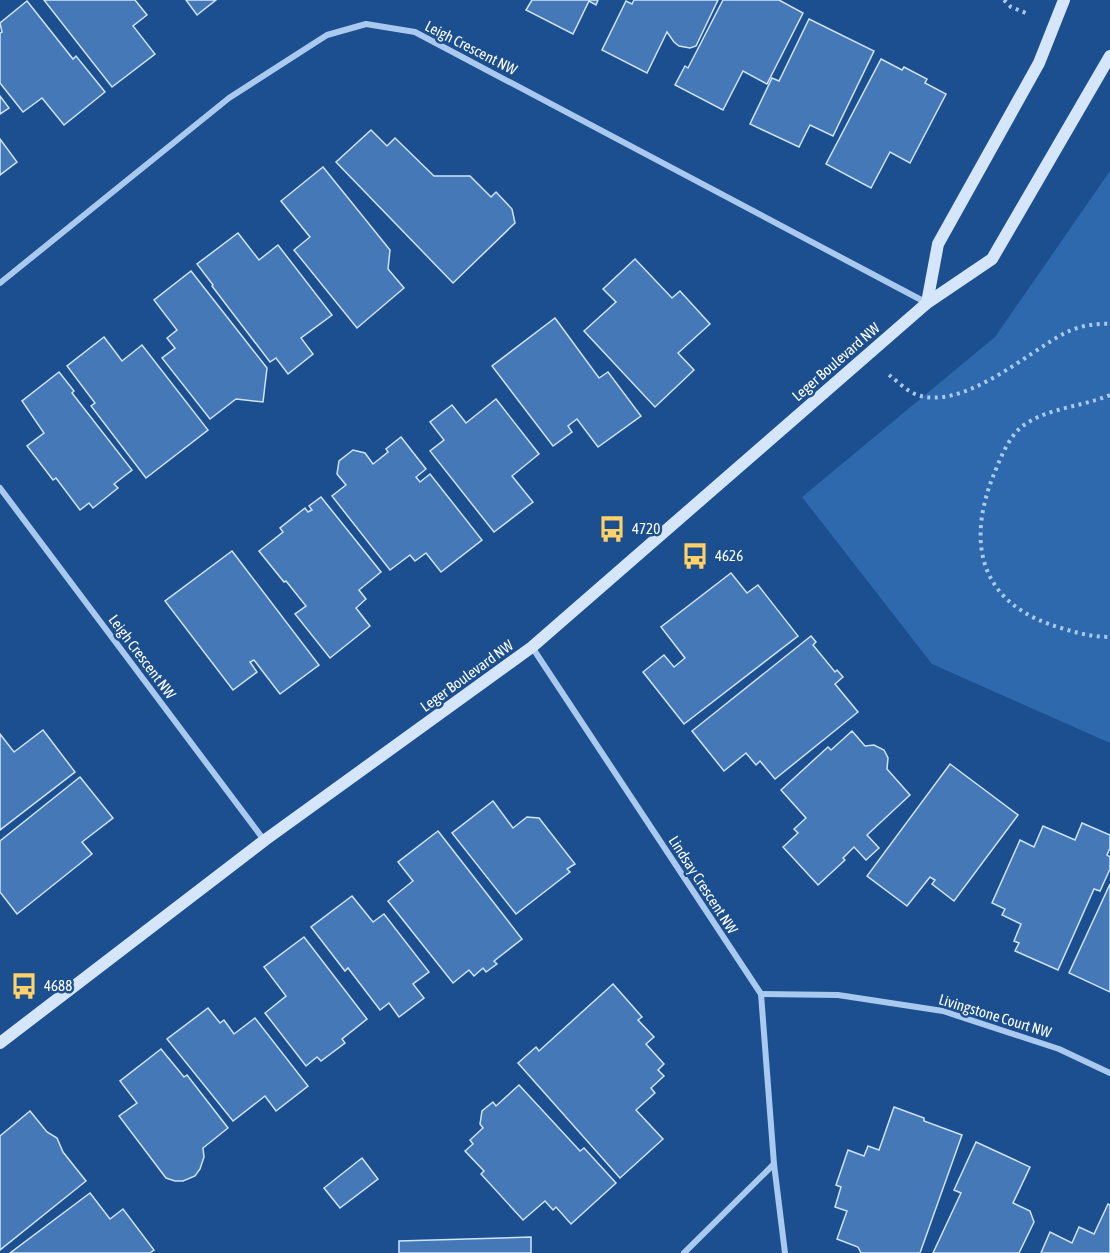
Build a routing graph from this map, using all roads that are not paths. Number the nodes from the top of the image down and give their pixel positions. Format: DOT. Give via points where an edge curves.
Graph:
graph roads {
  1 [pos="1064,0"];
  2 [pos="1110,56"];
  3 [pos="0,283"];
  4 [pos="927,303"];
  5 [pos="0,488"];
  6 [pos="532,647"];
  7 [pos="265,840"];
  8 [pos="761,993"];
  9 [pos="0,1043"];
  10 [pos="1110,1073"];
  11 [pos="774,1164"];
  12 [pos="684,1253"];
  13 [pos="784,1253"];
  1 -- 4 [label="street" via="1039,63 938,244"];
  2 -- 4 [label="street, Leger Boulevard NW" via="992,259"];
  3 -- 4 [label="street, Leigh Crescent NW" via="229,98 327,35 366,24 415,32"];
  4 -- 6 [label="street, Leger Boulevard NW"];
  5 -- 7 [label="street, Leigh Crescent NW"];
  6 -- 7 [label="street, Leger Boulevard NW"];
  6 -- 8 [label="street, Lindsay Crescent NW"];
  7 -- 9 [label="street, Leger Boulevard NW"];
  8 -- 10 [label="street, Livingstone Court NW" via="838,995 944,1011 1059,1049"];
  8 -- 11 [label="street, Lindsay Crescent NW"];
  11 -- 12 [label="street"];
  11 -- 13 [label="street, Lindsay Crescent NW"];
}
